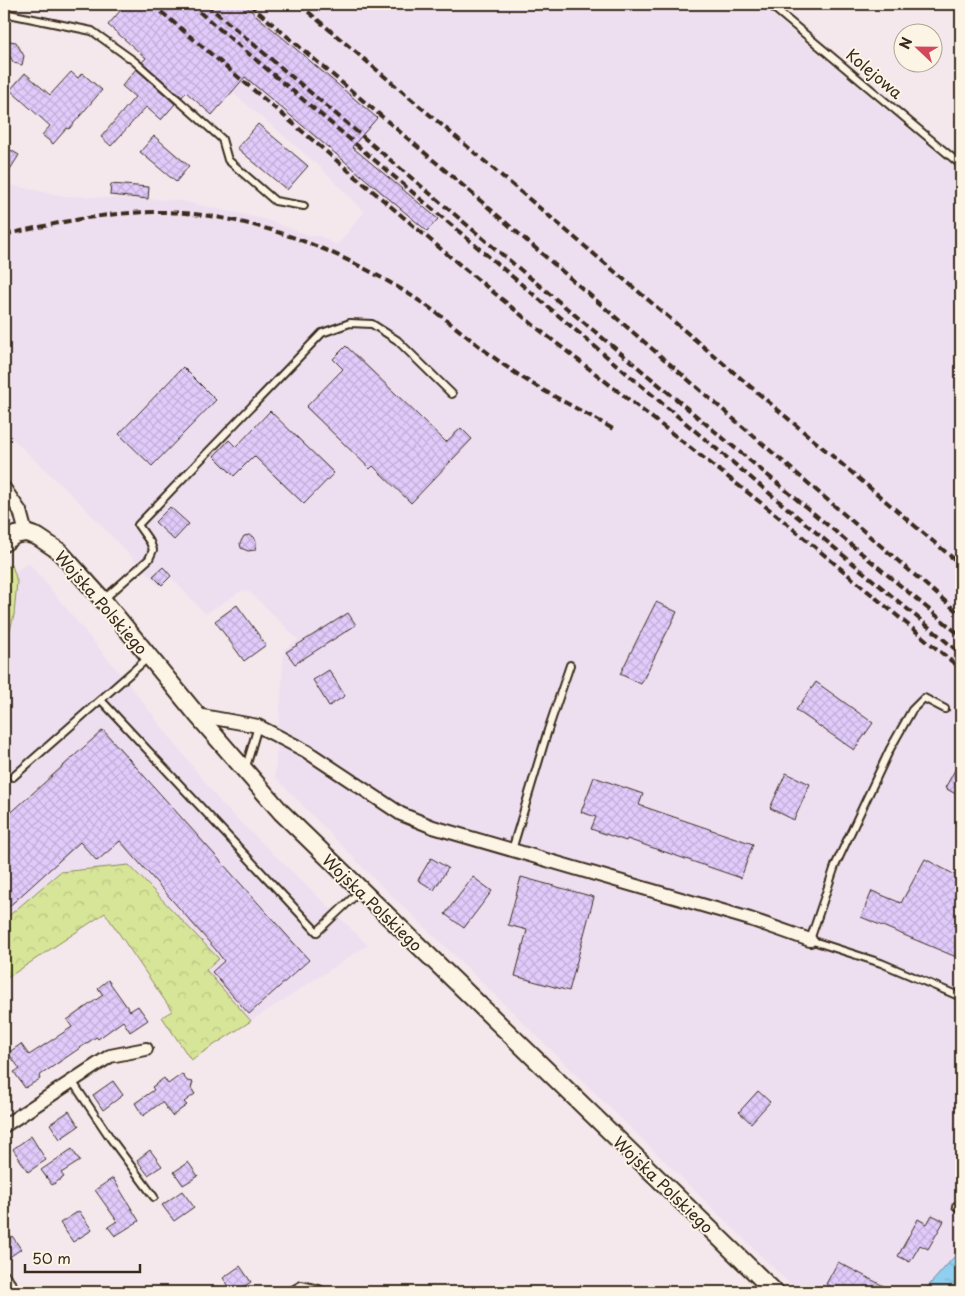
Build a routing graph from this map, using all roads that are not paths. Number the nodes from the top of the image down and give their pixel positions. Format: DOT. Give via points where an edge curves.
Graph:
graph roads {
  1 [pos="770,4"];
  2 [pos="4,13"];
  3 [pos="961,165"];
  4 [pos="304,206"];
  5 [pos="452,394"];
  6 [pos="4,488"];
  7 [pos="26,534"];
  8 [pos="4,543"];
  9 [pos="103,600"];
  10 [pos="149,657"];
  11 [pos="570,665"];
  12 [pos="101,700"];
  13 [pos="945,709"];
  14 [pos="197,715"];
  15 [pos="258,726"];
  16 [pos="244,770"];
  17 [pos="13,777"];
  18 [pos="512,850"];
  19 [pos="361,890"];
  20 [pos="810,940"];
  21 [pos="961,997"];
  22 [pos="146,1050"];
  23 [pos="72,1081"];
  24 [pos="4,1126"];
  25 [pos="154,1197"];
  26 [pos="289,1292"];
  27 [pos="325,1292"];
  28 [pos="775,1292"];
  1 -- 3 [label="lane, Kolejowa"];
  2 -- 4 [label="lane" via="92,31 134,61 222,139 228,160 275,201"];
  5 -- 9 [label="lane" via="397,340 372,324 350,323 322,334 138,525 153,550 149,559"];
  6 -- 7 [label="street" via="20,511"];
  7 -- 8 [label="street" via="15,535"];
  7 -- 9 [label="street, Wojska Polskiego" via="38,537 59,551"];
  9 -- 10 [label="street, Wojska Polskiego"];
  10 -- 12 [label="lane"];
  10 -- 14 [label="street, Wojska Polskiego"];
  11 -- 18 [label="lane"];
  12 -- 17 [label="lane"];
  12 -- 19 [label="lane" via="317,932"];
  13 -- 20 [label="lane" via="924,698 912,710 835,866"];
  14 -- 15 [label="street"];
  14 -- 16 [label="street, Wojska Polskiego"];
  15 -- 16 [label="lane"];
  15 -- 18 [label="street" via="306,751 401,814"];
  16 -- 19 [label="street, Wojska Polskiego" via="280,812"];
  18 -- 20 [label="street" via="750,919"];
  19 -- 28 [label="street, Wojska Polskiego"];
  20 -- 21 [label="lane" via="881,963"];
  22 -- 23 [label="street" via="110,1056"];
  23 -- 24 [label="street"];
  23 -- 25 [label="lane"];
  26 -- 27 [label="lane" via="301,1286"];
}
